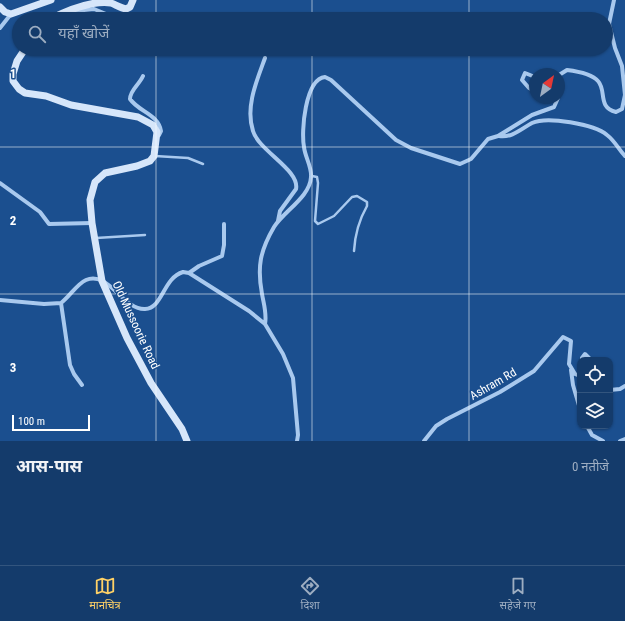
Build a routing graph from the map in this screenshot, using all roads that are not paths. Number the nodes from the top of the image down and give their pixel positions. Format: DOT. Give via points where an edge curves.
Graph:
graph roads {
  1 [pos="51,0"];
  2 [pos="133,0"];
  3 [pos="614,0"];
  4 [pos="0,7"];
  5 [pos="70,11"];
  6 [pos="17,12"];
  7 [pos="101,12"];
  8 [pos="612,12"];
  9 [pos="11,14"];
  10 [pos="0,28"];
  11 [pos="613,40"];
  12 [pos="20,56"];
  13 [pos="265,58"];
  14 [pos="565,71"];
  15 [pos="529,74"];
  16 [pos="143,76"];
  17 [pos="529,88"];
  18 [pos="555,104"];
  19 [pos="158,136"];
  20 [pos="498,136"];
  21 [pos="154,156"];
  22 [pos="625,156"];
  23 [pos="203,164"];
  24 [pos="312,176"];
  25 [pos="0,183"];
  26 [pos="278,221"];
  27 [pos="92,223"];
  28 [pos="224,224"];
  29 [pos="145,235"];
  30 [pos="95,238"];
  31 [pos="354,251"];
  32 [pos="189,273"];
  33 [pos="102,281"];
  34 [pos="0,300"];
  35 [pos="61,303"];
  36 [pos="265,324"];
  37 [pos="571,369"];
  38 [pos="577,375"];
  39 [pos="82,385"];
  40 [pos="625,386"];
  41 [pos="613,390"];
  42 [pos="577,399"];
  43 [pos="589,429"];
  44 [pos="625,439"];
  45 [pos="187,441"];
  46 [pos="297,441"];
  47 [pos="424,441"];
  48 [pos="603,441"];
  49 [pos="620,441"];
  1 -- 6 [label="main road"];
  2 -- 5 [label="main road" via="126,10 102,2"];
  3 -- 8 [label="street"];
  4 -- 9 [label="main road"];
  5 -- 7 [label="street" via="94,9"];
  9 -- 10 [label="street"];
  11 -- 14 [label="street" via="622,66 622,109 616,112 606,106 602,100 600,85 594,78"];
  12 -- 19 [label="main road" via="13,81 25,93 46,96 71,105 138,117 154,126"];
  13 -- 26 [label="street" via="253,94 252,130 257,140 292,175 297,185 280,211"];
  15 -- 17 [label="street" via="525,72 522,80"];
  16 -- 19 [label="street" via="132,91 130,99 138,109 148,113 158,122"];
  18 -- 20 [label="street"];
  19 -- 21 [label="main road"];
  20 -- 22 [label="street" via="509,136 540,121 580,125 595,128 608,136"];
  20 -- 24 [label="street" via="488,139 478,152 464,163 421,152 396,140 346,92 331,80 321,77 312,87 305,120 304,149"];
  21 -- 23 [label="lane" via="188,158"];
  21 -- 27 [label="main road, Old Mussoorie Road" via="144,164 106,173 98,179 92,188 90,200"];
  24 -- 26 [label="street" via="305,192"];
  24 -- 31 [label="lane" via="317,177 318,183 315,221 318,224 334,216 352,197 357,196 367,202 355,237"];
  25 -- 27 [label="street" via="40,212 49,224"];
  26 -- 36 [label="street" via="260,256"];
  27 -- 30 [label="main road, Old Mussoorie Road"];
  28 -- 32 [label="street" via="222,256 198,266"];
  29 -- 30 [label="lane"];
  30 -- 33 [label="main road, Old Mussoorie Road"];
  32 -- 33 [label="street" via="183,272 172,277 158,301 146,309 133,306"];
  32 -- 36 [label="street"];
  33 -- 35 [label="street" via="94,278 87,280"];
  33 -- 45 [label="main road, Old Mussoorie Road" via="127,338"];
  34 -- 35 [label="street"];
  35 -- 39 [label="street" via="70,365"];
  36 -- 46 [label="street" via="283,354 293,378"];
  37 -- 38 [label="street"];
  37 -- 42 [label="street"];
  37 -- 47 [label="street, Ashram Rd" via="569,364 572,343 563,337 534,371 436,426"];
  40 -- 41 [label="street"];
  43 -- 48 [label="street" via="592,435"];
  44 -- 49 [label="street"];
}
